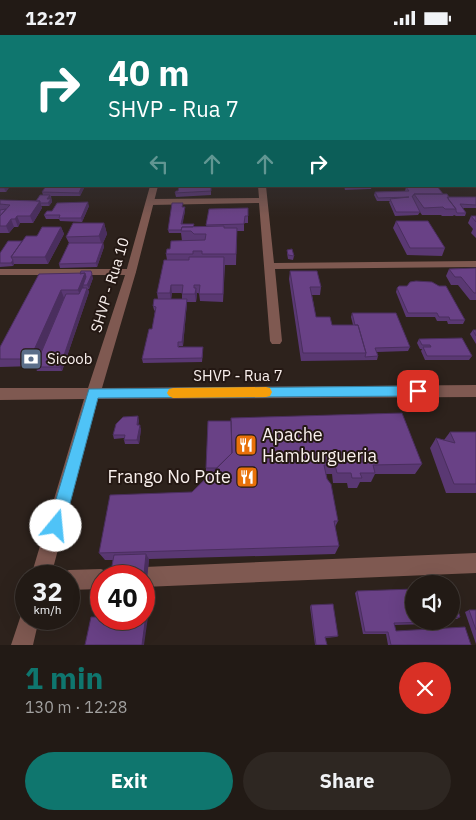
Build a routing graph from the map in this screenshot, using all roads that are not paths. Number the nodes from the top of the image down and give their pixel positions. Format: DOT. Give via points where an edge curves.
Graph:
graph roads {
  1 [pos="154,187"];
  2 [pos="262,187"];
  3 [pos="264,200"];
  4 [pos="150,202"];
  5 [pos="476,264"];
  6 [pos="270,265"];
  7 [pos="131,272"];
  8 [pos="0,273"];
  9 [pos="276,341"];
  10 [pos="476,391"];
  11 [pos="93,393"];
  12 [pos="0,394"];
  13 [pos="476,563"];
  14 [pos="44,565"];
  15 [pos="155,577"];
  16 [pos="26,630"];
  17 [pos="22,645"];
  1 -- 4 [label="street, SHVP - Rua 10"];
  2 -- 3 [label="street"];
  3 -- 4 [label="street"];
  3 -- 6 [label="street"];
  4 -- 7 [label="street, SHVP - Rua 10"];
  5 -- 6 [label="street"];
  6 -- 9 [label="street"];
  7 -- 8 [label="street"];
  7 -- 11 [label="street, SHVP - Rua 10"];
  10 -- 11 [label="street, SHVP - Rua 7"];
  11 -- 12 [label="street, SHVP - Rua 7"];
  11 -- 14 [label="street, SHVP - Rua 10"];
  13 -- 15 [label="street"];
  16 -- 17 [label="street"];
}
